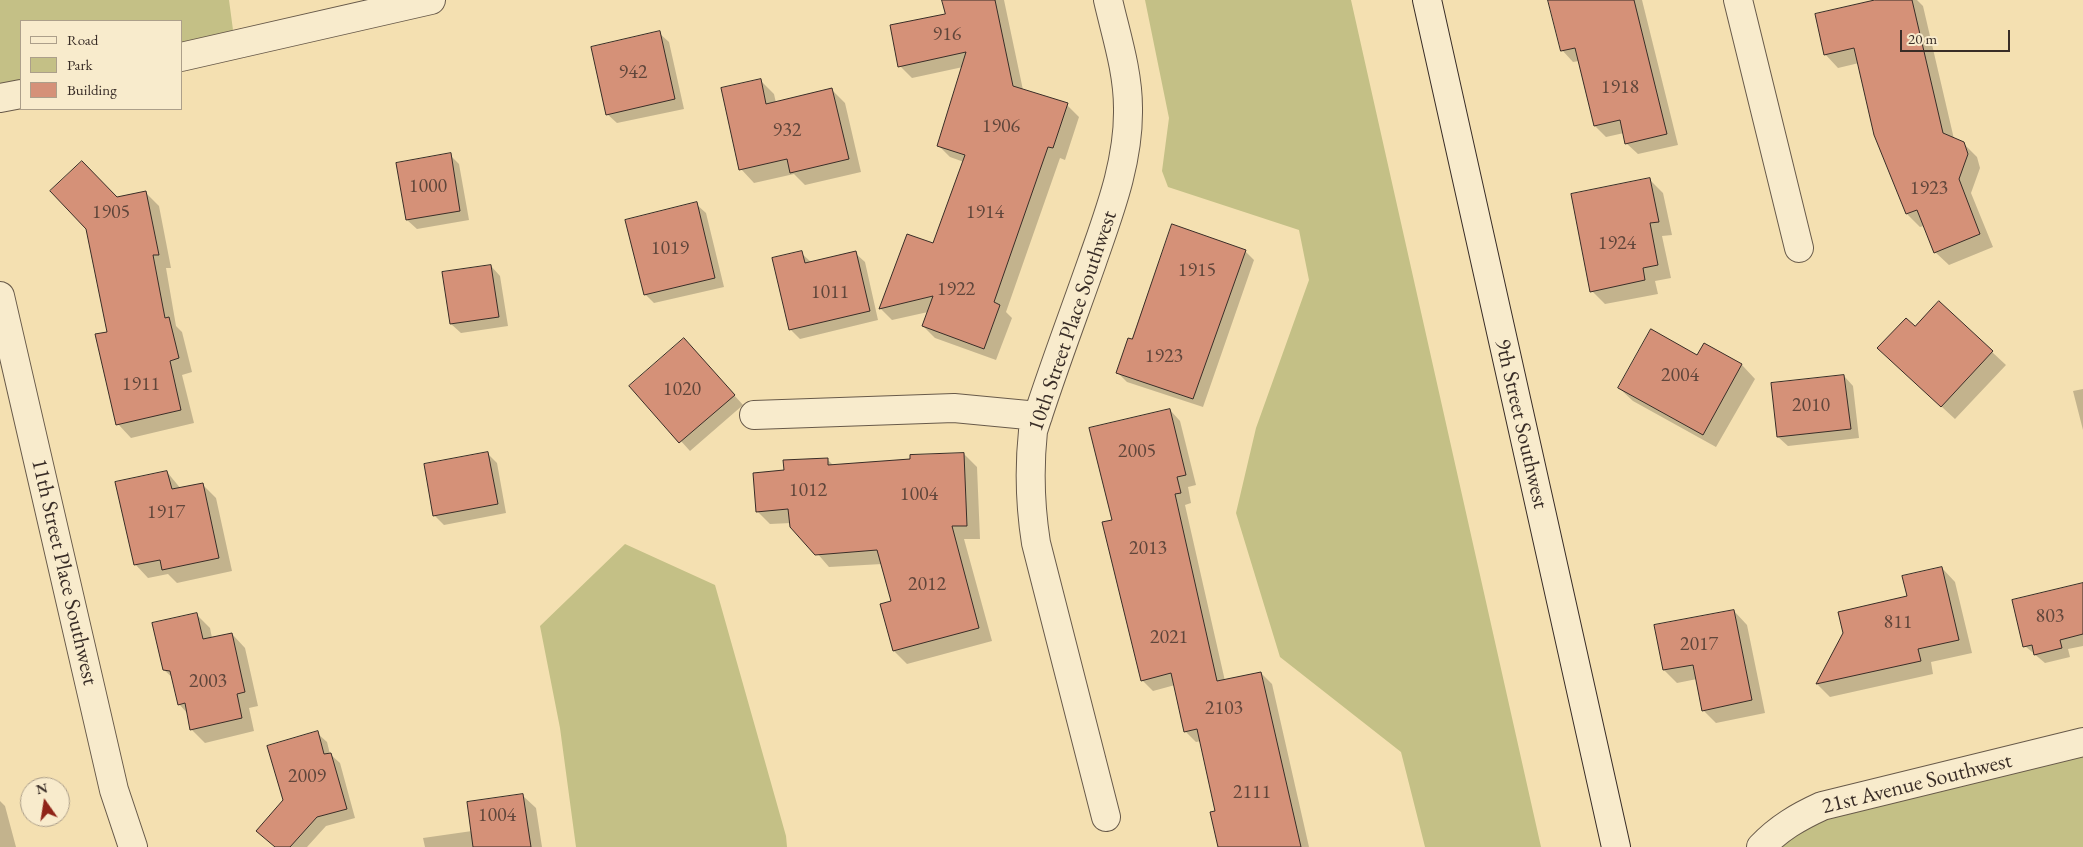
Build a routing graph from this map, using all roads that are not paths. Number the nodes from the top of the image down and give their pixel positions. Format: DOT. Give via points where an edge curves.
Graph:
graph roads {
  1 [pos="431,0"];
  2 [pos="1108,0"];
  3 [pos="1427,0"];
  4 [pos="1738,0"];
  5 [pos="182,57"];
  6 [pos="20,94"];
  7 [pos="0,98"];
  8 [pos="1799,248"];
  9 [pos="0,296"];
  10 [pos="754,415"];
  11 [pos="1038,416"];
  12 [pos="2083,742"];
  13 [pos="1106,817"];
  14 [pos="133,847"];
  15 [pos="1616,847"];
  16 [pos="1761,847"];
  1 -- 5 [label="street"];
  2 -- 11 [label="street, 10th Street Place Southwest" via="1127,88 1124,152 1115,196"];
  3 -- 15 [label="street, 9th Street Southwest"];
  4 -- 8 [label="street"];
  6 -- 7 [label="street"];
  9 -- 14 [label="street, 11th Street Place Southwest" via="114,790"];
  10 -- 11 [label="street" via="954,408"];
  11 -- 13 [label="street, 10th Street Place Southwest" via="1030,458 1031,513 1036,543"];
  12 -- 16 [label="street, 21st Avenue Southwest" via="1822,806 1775,833"];
}
